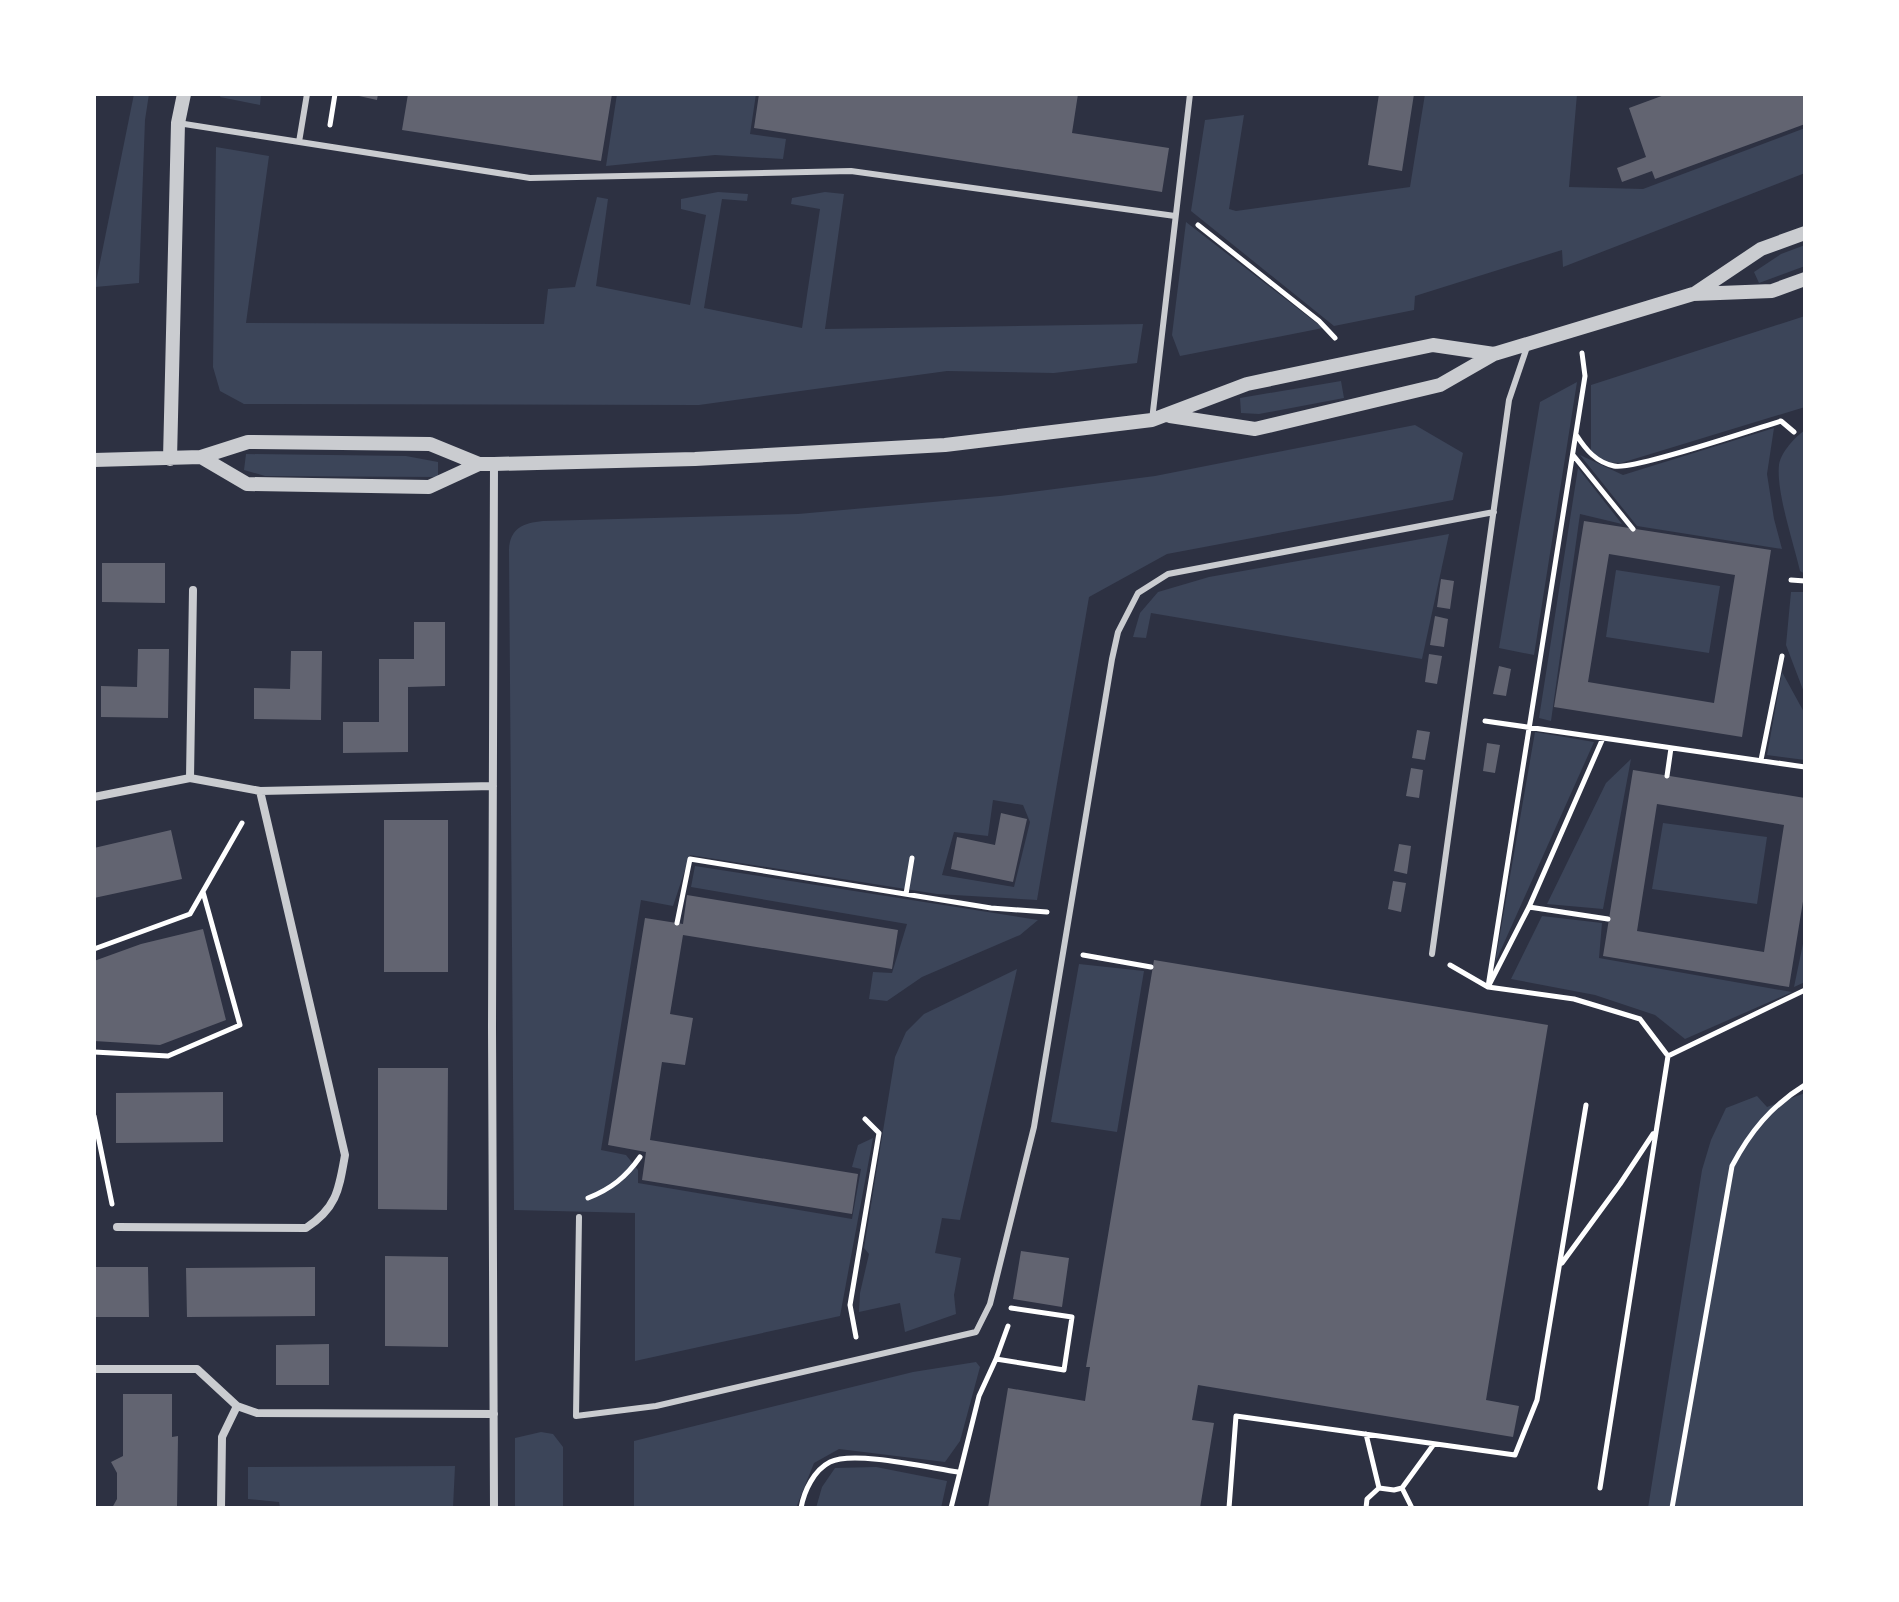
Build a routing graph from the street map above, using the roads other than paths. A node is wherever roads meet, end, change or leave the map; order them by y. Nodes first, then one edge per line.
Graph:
1 (184, 94) edge
2 (307, 94) edge
3 (1190, 94) edge
4 (178, 123) junction
5 (299, 142) junction
6 (1175, 216) junction
7 (1805, 233) edge
8 (1805, 279) edge
9 (1693, 294) junction
10 (1528, 343) junction
11 (1494, 354) junction
12 (1169, 416) junction
13 (1152, 420) junction
14 (201, 457) junction
15 (170, 459) junction
16 (94, 460) edge
17 (486, 464) junction
18 (1494, 512) junction
19 (193, 590) dead end
20 (190, 778) junction
21 (493, 786) junction
22 (260, 791) junction
23 (94, 797) edge
24 (1432, 954) road end
25 (579, 1217) road end
26 (117, 1227) road end
27 (94, 1369) edge
28 (237, 1406) junction
29 (494, 1414) junction
30 (221, 1508) edge
31 (494, 1508) edge

1 - 4 street
2 - 5 lane
3 - 6 lane
4 - 5 lane
4 - 15 street
5 - 6 lane
6 - 13 lane
7 - 9 street
8 - 9 street
9 - 10 street
10 - 11 street
10 - 18 lane
11 - 12 street
11 - 12 street
12 - 13 street
13 - 17 street
14 - 15 street
14 - 17 street
14 - 17 street
15 - 16 street
17 - 21 street
18 - 24 lane
18 - 25 lane
19 - 20 street
20 - 22 street
20 - 23 street
21 - 22 street
21 - 29 street
22 - 26 street
27 - 28 street
28 - 29 street
28 - 30 street
29 - 31 street

